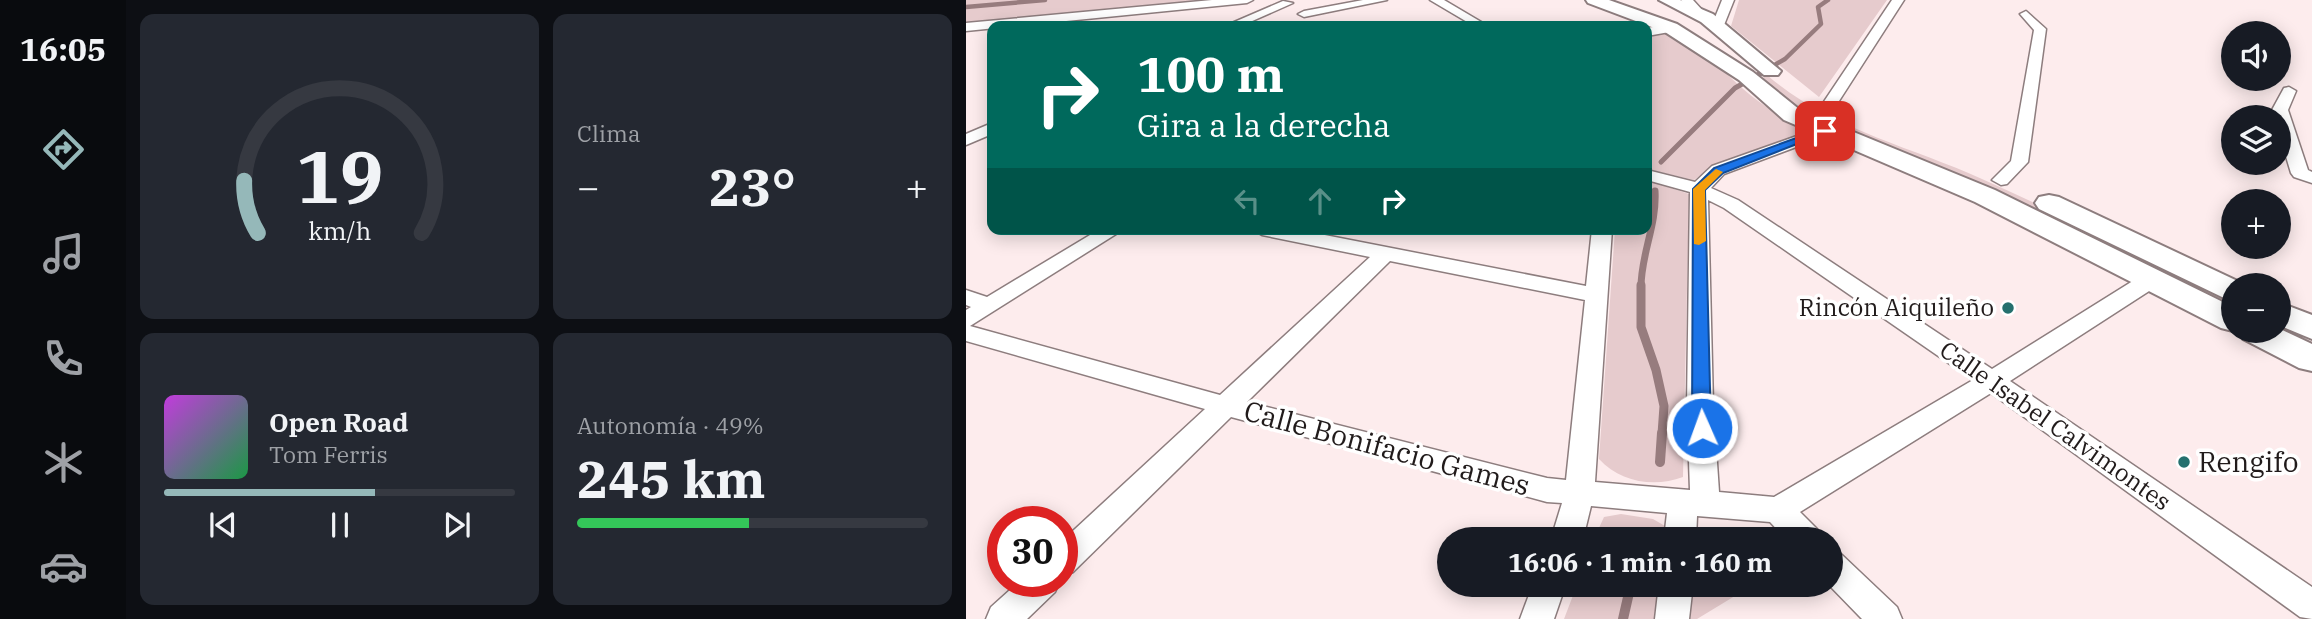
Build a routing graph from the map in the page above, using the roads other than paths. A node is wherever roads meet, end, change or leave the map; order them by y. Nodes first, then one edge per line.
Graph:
1 (1247, 0) edge
2 (1381, 0) edge
3 (1436, 0) edge
4 (1594, 0) edge
5 (1667, 0) edge
6 (1728, 0) edge
7 (1898, 0) edge
8 (1284, 2) edge
9 (1692, 6) edge
10 (1304, 14) junction
11 (2026, 14) dead end
12 (1028, 21) edge
13 (1242, 21) edge
14 (1309, 21) edge
15 (1473, 21) edge
16 (1652, 21) edge
17 (1652, 21) edge
18 (987, 25) edge
19 (1717, 25) junction
20 (966, 27) edge
21 (1671, 28) junction
22 (1652, 31) edge
23 (1757, 70) junction
24 (2289, 91) dead end
25 (1825, 121) junction
26 (987, 130) edge
27 (966, 139) edge
28 (1652, 176) edge
29 (2312, 177) edge
30 (2001, 180) junction
31 (1699, 189) junction
32 (1104, 235) edge
33 (1292, 235) edge
34 (1601, 235) edge
35 (1385, 254) junction
36 (2152, 279) junction
37 (2221, 284) edge
38 (1596, 295) junction
39 (966, 297) edge
40 (989, 306) junction
41 (2221, 314) edge
42 (2291, 318) edge
43 (966, 320) edge
44 (2312, 328) edge
45 (966, 333) edge
46 (2279, 343) edge
47 (2312, 359) edge
48 (1992, 381) junction
49 (1226, 406) junction
50 (1580, 492) junction
51 (1694, 503) junction
52 (1778, 510) junction
53 (1570, 527) edge
54 (1685, 527) edge
55 (1794, 527) edge
56 (1078, 547) edge
57 (1843, 577) edge
58 (1026, 597) edge
59 (1545, 597) edge
60 (1675, 597) edge
61 (2312, 606) edge
62 (1003, 619) edge
63 (1537, 619) edge
64 (1672, 619) edge
65 (1885, 619) edge

1 - 12 street
2 - 10 street
3 - 15 street
4 - 16 street
5 - 9 street
6 - 19 street
7 - 25 street
8 - 10 street
8 - 13 street
9 - 19 street
10 - 14 street
11 - 30 street
17 - 21 street
18 - 20 street
19 - 23 street
21 - 22 street
21 - 23 street
23 - 25 street
24 - 29 street
25 - 30 street
25 - 31 street
25 - 36 street
26 - 27 street
28 - 31 street, Calle Isabel Calvimontes
30 - 37 street
31 - 48 street, Calle Isabel Calvimontes
31 - 51 street
32 - 40 street
33 - 35 street
34 - 38 street
35 - 38 street
35 - 49 street
36 - 41 street
36 - 48 street
38 - 50 street
39 - 40 street
40 - 43 street
42 - 44 street
45 - 49 street, Calle Bonifacio Games
46 - 47 street
48 - 52 street
48 - 61 street, Calle Isabel Calvimontes
49 - 50 street, Calle Bonifacio Games
49 - 56 street
50 - 51 street, Calle Bonifacio Games
50 - 53 street
51 - 52 street, Calle Bonifacio Games
51 - 54 street
52 - 55 street
57 - 65 street
58 - 62 street
59 - 63 street
60 - 64 street

